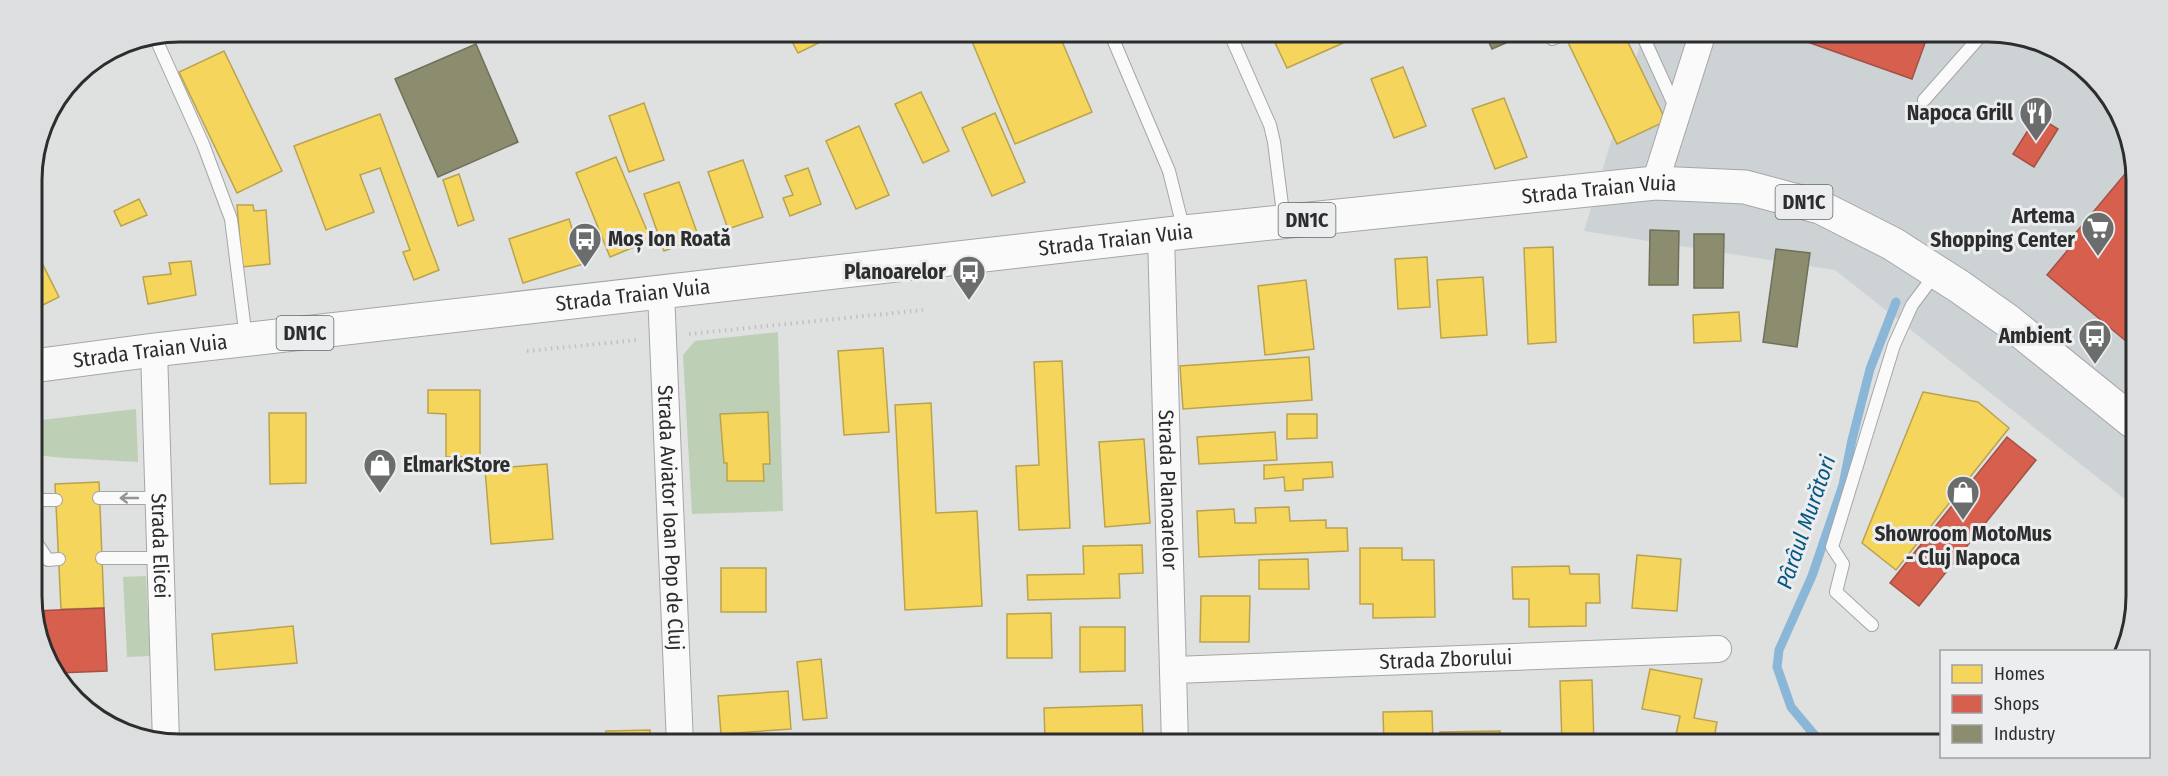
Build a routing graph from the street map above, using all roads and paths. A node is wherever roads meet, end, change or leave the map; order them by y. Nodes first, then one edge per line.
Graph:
1 (1114, 42) edge
2 (1233, 42) edge
3 (1646, 42) edge
4 (1700, 42) edge
5 (1975, 42) edge
6 (158, 44) edge
7 (1924, 100) dead end
8 (1677, 110) junction
9 (1655, 183) junction
10 (1284, 222) junction
11 (1173, 234) junction
12 (1937, 272) junction
13 (662, 292) junction
14 (923, 310) dead end
15 (663, 337) junction
16 (246, 340) junction
17 (154, 350) junction
18 (527, 351) dead end
19 (42, 365) edge
20 (2126, 416) edge
21 (99, 498) dead end
22 (158, 498) junction
23 (42, 500) edge
24 (56, 500) dead end
25 (42, 551) edge
26 (102, 558) dead end
27 (160, 558) junction
28 (59, 560) dead end
29 (1872, 625) dead end
30 (1718, 649) dead end
31 (1174, 670) junction
32 (166, 733) edge
33 (680, 734) edge
34 (1175, 734) edge

1 - 11 lane
2 - 10 lane
3 - 8 lane
4 - 8 street
5 - 7 lane
6 - 16 lane
8 - 9 street
9 - 10 main road, Strada Traian Vuia / DN1C
9 - 12 main road, Strada Traian Vuia / DN1C
10 - 11 main road, Strada Traian Vuia / DN1C
11 - 13 main road, Strada Traian Vuia / DN1C
11 - 31 street, Strada Planoarelor
12 - 20 main road, Strada Traian Vuia / DN1C
12 - 29 lane
13 - 15 street, Strada Aviator Ioan Pop de Cluj
13 - 16 main road, Strada Traian Vuia / DN1C
14 - 15 path
15 - 18 path
15 - 33 street, Strada Aviator Ioan Pop de Cluj
16 - 17 main road, Strada Traian Vuia / DN1C
17 - 19 main road, Strada Traian Vuia / DN1C
17 - 22 street, Strada Elicei
22 -> 21 lane
22 - 27 street, Strada Elicei
23 - 24 lane
25 - 28 lane
26 - 27 lane
27 - 32 street, Strada Elicei
30 - 31 street, Strada Zborului
31 - 34 street, Strada Planoarelor

